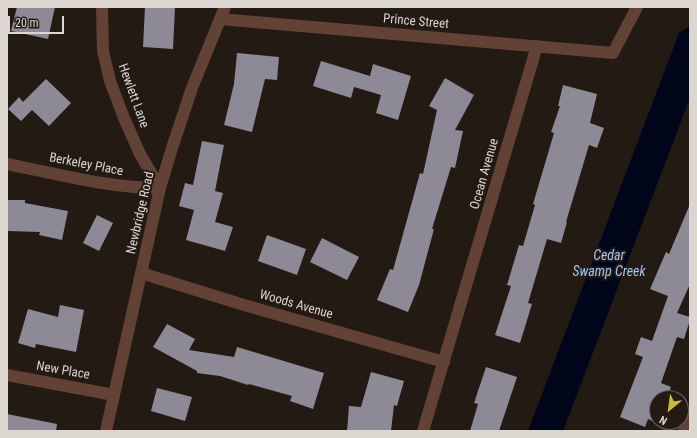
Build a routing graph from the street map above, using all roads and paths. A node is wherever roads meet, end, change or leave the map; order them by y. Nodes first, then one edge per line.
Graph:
1 (102, 7) edge
2 (225, 7) edge
3 (637, 7) edge
4 (220, 19) junction
5 (538, 46) junction
6 (7, 164) edge
7 (160, 188) junction
8 (141, 274) junction
9 (444, 362) junction
10 (7, 375) edge
11 (114, 395) junction
12 (690, 416) edge
13 (106, 431) edge
14 (424, 431) edge
15 (684, 431) edge

1 - 7 street, Hewlett Lane
2 - 4 street, Newbridge Road
3 - 5 street
4 - 5 street, Prince Street
4 - 7 street, Newbridge Road
5 - 9 street, Ocean Avenue
6 - 7 street, Berkeley Place
7 - 8 street, Newbridge Road
8 - 9 street, Woods Avenue
8 - 11 street, Newbridge Road
9 - 14 street, Ocean Avenue
10 - 11 street, New Place
11 - 13 street, Newbridge Road
12 - 15 street

